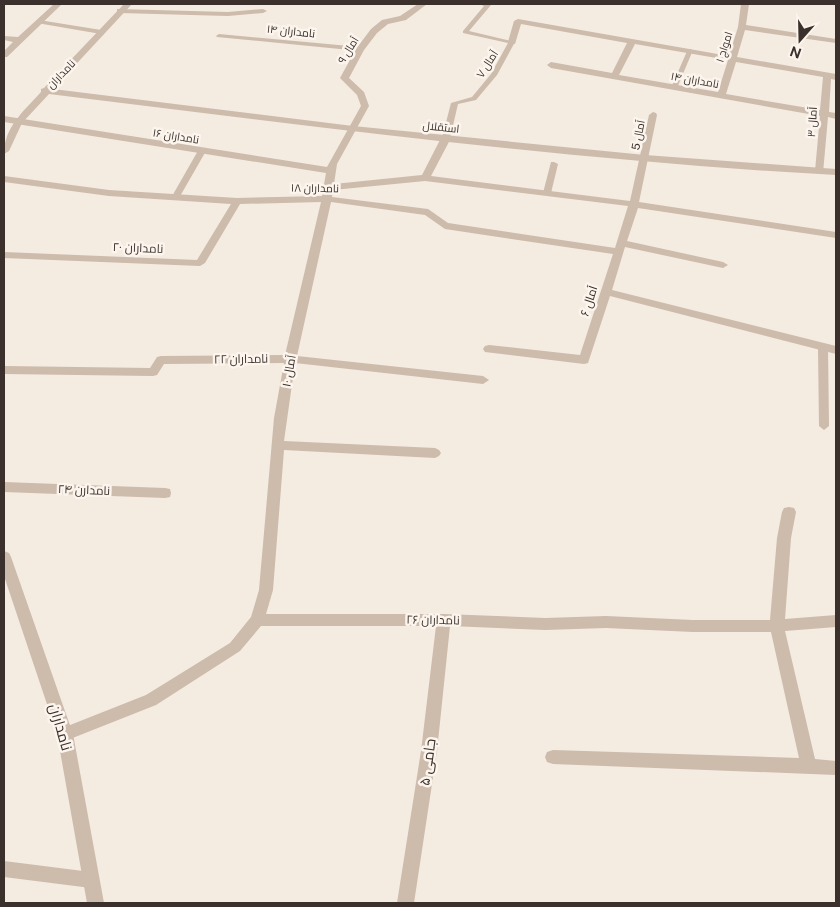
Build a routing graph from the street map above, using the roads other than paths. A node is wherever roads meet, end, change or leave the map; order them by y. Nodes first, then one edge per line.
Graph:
1 (58, 4) edge
2 (128, 4) edge
3 (422, 4) edge
4 (482, 4) edge
5 (745, 4) edge
6 (120, 11) junction
7 (264, 11) dead end
8 (39, 22) junction
9 (742, 27) junction
10 (101, 32) junction
11 (219, 36) dead end
12 (4, 38) edge
13 (20, 40) junction
14 (633, 40) junction
15 (836, 41) edge
16 (512, 42) junction
17 (360, 50) junction
18 (690, 50) junction
19 (4, 55) edge
20 (732, 58) junction
21 (551, 66) dead end
22 (832, 76) edge
23 (614, 77) junction
24 (674, 88) junction
25 (44, 91) junction
26 (721, 96) junction
27 (824, 114) junction
28 (653, 115) dead end
29 (836, 116) edge
30 (4, 119) edge
31 (18, 122) junction
32 (352, 129) junction
33 (446, 138) junction
34 (4, 151) edge
35 (202, 151) junction
36 (645, 158) junction
37 (554, 164) dead end
38 (331, 171) junction
39 (820, 171) junction
40 (836, 172) edge
41 (425, 178) junction
42 (4, 179) edge
43 (328, 193) junction
44 (547, 193) junction
45 (175, 198) junction
46 (237, 202) junction
47 (634, 204) junction
48 (836, 235) edge
49 (620, 248) junction
50 (4, 255) edge
51 (723, 265) dead end
52 (606, 292) junction
53 (823, 348) junction
54 (489, 349) dead end
55 (836, 350) edge
56 (290, 359) junction
57 (4, 370) edge
58 (483, 380) dead end
59 (824, 426) dead end
60 (279, 446) junction
61 (435, 453) dead end
62 (4, 488) edge
63 (165, 493) dead end
64 (789, 512) dead end
65 (4, 561) edge
66 (256, 620) junction
67 (444, 620) junction
68 (836, 620) edge
69 (777, 626) junction
70 (65, 734) junction
71 (553, 757) dead end
72 (809, 766) junction
73 (836, 768) edge
74 (4, 869) edge
75 (91, 880) junction
76 (96, 903) edge
77 (405, 903) edge

1 - 8 street
2 - 6 street, نامداران
3 - 17 street, آمال ۹
4 - 16 lane, آمال ۷
5 - 9 street, امواج ۱
6 - 7 street
6 - 10 street, نامداران
8 - 10 lane
8 - 13 street
9 - 15 street
9 - 20 street, امواج ۱
10 - 25 street, نامداران
11 - 17 lane, نامداران ۱۴
12 - 13 street
13 - 19 street
14 - 16 street
14 - 18 street
14 - 23 street
16 - 33 lane, آمال ۷
17 - 32 street, آمال ۹
18 - 20 street
18 - 24 lane
20 - 22 street
20 - 26 street, امواج ۱
21 - 23 street, نامداران ۱۴
22 - 27 street, آمال ۳
23 - 24 street, نامداران ۱۴
24 - 26 street, نامداران ۱۴
25 - 31 street, نامداران
25 - 32 street, استقلال
26 - 27 street, نامداران ۱۴
27 - 29 street, نامداران ۱۴
27 - 39 street, آمال ۳
28 - 36 street, آمال 5
30 - 31 street, نامداران ۱۶
31 - 34 street, نامداران
31 - 35 street, نامداران ۱۶
32 - 33 street, استقلال
32 - 38 street, آمال ۱۰
33 - 36 street, استقلال
33 - 41 street
35 - 38 street, نامداران ۱۶
35 - 45 lane
36 - 39 street, استقلال
36 - 47 street, آمال ۶
37 - 44 lane
38 - 43 street, آمال ۱۰
39 - 40 street, استقلال
41 - 43 street
41 - 44 street
42 - 45 street, نامداران ۱۸
43 - 46 street, نامداران ۱۸
43 - 49 street, نامداران ۱۸
43 - 56 street, آمال ۱۰
44 - 47 street
45 - 46 street, نامداران ۱۸
46 - 50 street, نامداران ۲۰
47 - 48 street
47 - 49 street, آمال ۶
49 - 51 street, نامداران ۱۸
49 - 52 street, آمال ۶
52 - 53 street
52 - 54 street, آمال ۶
53 - 55 street
53 - 59 lane
56 - 57 street, نامداران ۲۲
56 - 58 street, نامداران ۲۲
56 - 60 street, آمال ۱۰
60 - 61 street
60 - 66 street, آمال ۱۰
62 - 63 street, نامدارن ۲۴
64 - 69 street
65 - 70 street, نامداران
66 - 67 street, نامداران ۲۶
66 - 70 street
67 - 69 street, نامداران ۲۶
67 - 77 street, جامی ۵
68 - 69 street, نامداران ۲۶
69 - 72 street
70 - 75 street, نامداران
71 - 72 street
72 - 73 street
74 - 75 street
75 - 76 street, نامداران

